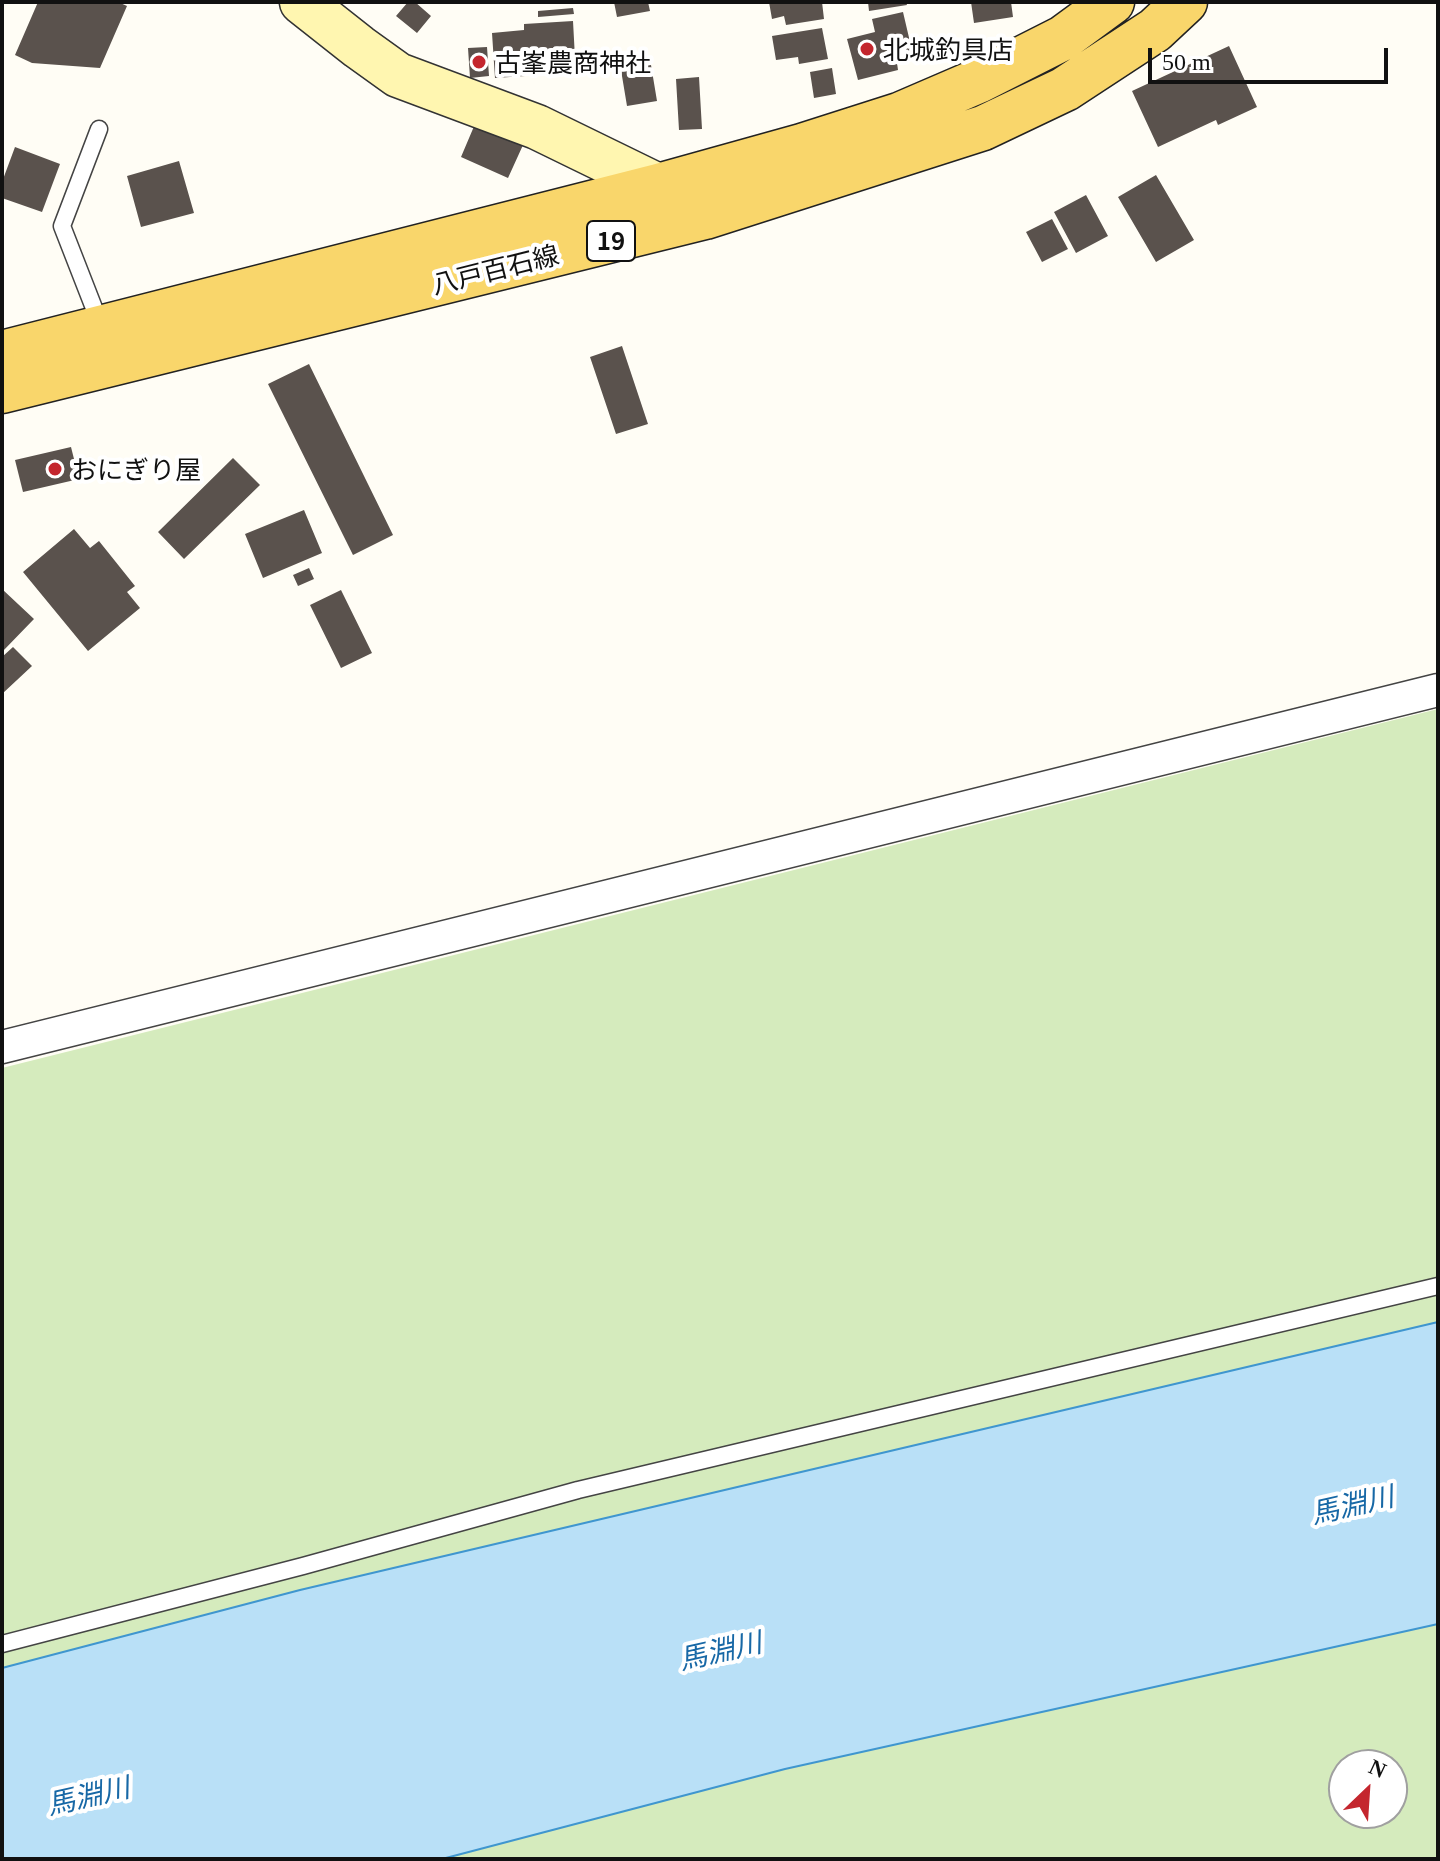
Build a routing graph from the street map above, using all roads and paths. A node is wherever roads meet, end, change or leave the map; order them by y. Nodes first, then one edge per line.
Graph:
1 (302, 2) edge
2 (1112, 2) edge
3 (1185, 2) edge
4 (99, 129) dead end
5 (658, 186) junction
6 (705, 217) junction
7 (101, 327) junction
8 (2, 353) edge
9 (2, 391) edge
10 (1438, 690) edge
11 (2, 1047) edge
12 (1438, 1286) edge
13 (2, 1644) edge

1 - 5 street
2 - 5 main road, 八戸百石線 / 19
3 - 6 main road, 八戸百石線 / 19
4 - 7 lane
5 - 6 street
5 - 7 main road, 八戸百石線 / 19
6 - 9 main road, 八戸百石線 / 19
7 - 8 main road, 八戸百石線 / 19
10 - 11 street
12 - 13 lane

